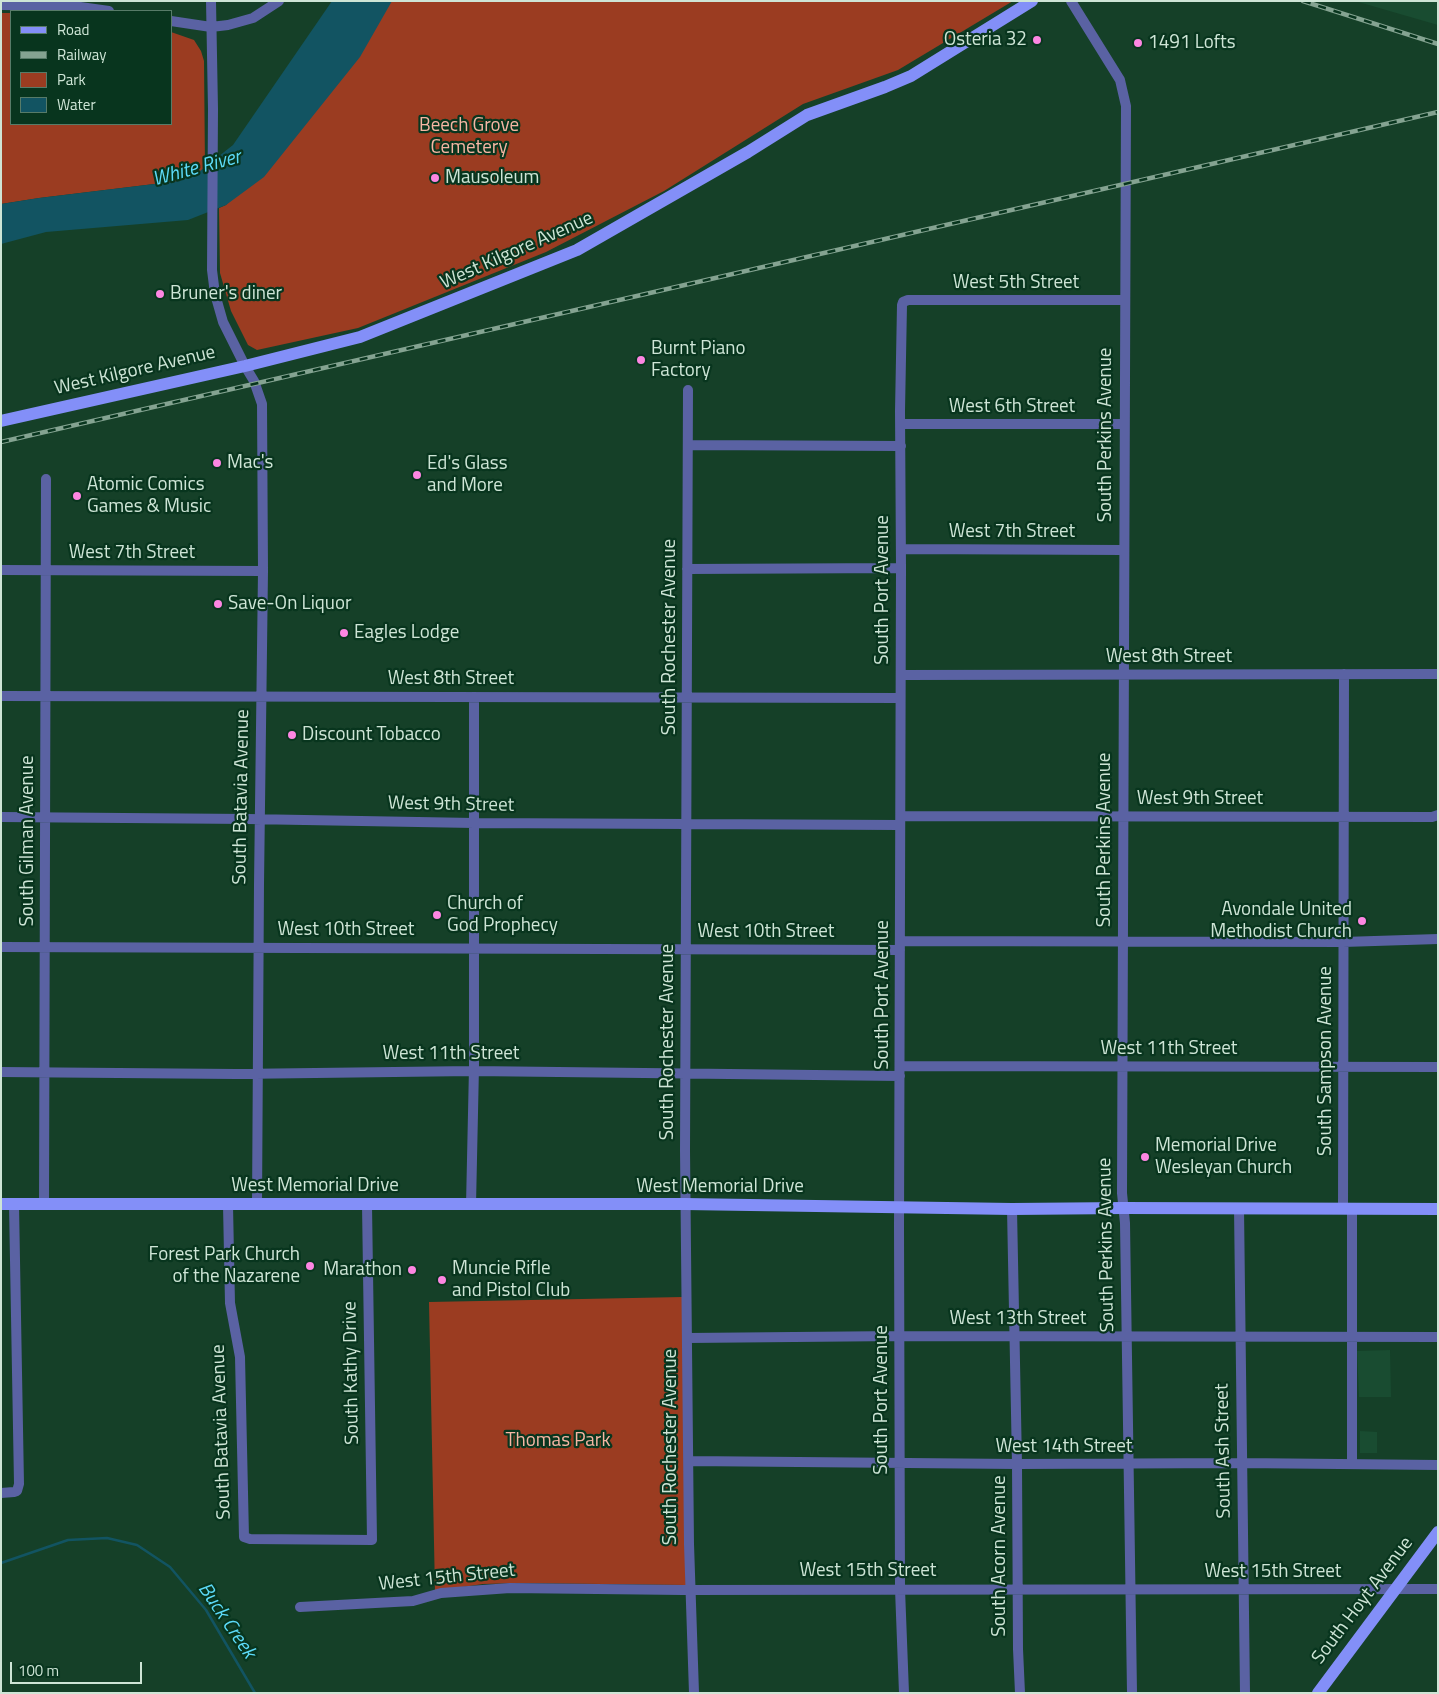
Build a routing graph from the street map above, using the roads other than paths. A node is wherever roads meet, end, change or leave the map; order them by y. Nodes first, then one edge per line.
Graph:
1 (211, 1) edge
2 (279, 1) edge
3 (1032, 1) edge
4 (1071, 1) edge
5 (73, 4) edge
6 (1, 5) edge
7 (104, 10) edge
8 (172, 21) edge
9 (212, 27) junction
10 (908, 300) joint
11 (1124, 300) junction
12 (245, 366) junction
13 (688, 390) dead end
14 (1, 421) edge
15 (900, 424) junction
16 (1124, 424) junction
17 (688, 445) junction
18 (901, 446) junction
19 (46, 479) dead end
20 (901, 549) junction
21 (1123, 550) junction
22 (901, 568) junction
23 (687, 569) junction
24 (1, 570) edge
25 (46, 570) junction
26 (263, 570) junction
27 (1344, 674) junction
28 (1438, 674) edge
29 (901, 675) junction
30 (1123, 675) junction
31 (1, 696) edge
32 (46, 696) junction
33 (261, 696) junction
34 (474, 696) junction
35 (687, 697) junction
36 (900, 698) junction
37 (1438, 815) edge
38 (1, 817) edge
39 (46, 817) junction
40 (1122, 817) junction
41 (1344, 817) junction
42 (260, 819) junction
43 (901, 820) junction
44 (474, 823) junction
45 (686, 824) junction
46 (1438, 940) edge
47 (1122, 941) junction
48 (1343, 942) junction
49 (900, 945) junction
50 (1, 946) edge
51 (45, 946) junction
52 (259, 947) junction
53 (474, 948) junction
54 (687, 949) junction
55 (1122, 1067) junction
56 (1343, 1067) junction
57 (1438, 1067) edge
58 (473, 1071) junction
59 (900, 1071) junction
60 (1, 1072) edge
61 (45, 1073) junction
62 (258, 1073) junction
63 (686, 1073) junction
64 (8, 1204) edge
65 (44, 1204) junction
66 (686, 1204) junction
67 (228, 1205) junction
68 (257, 1205) junction
69 (368, 1205) junction
70 (471, 1205) junction
71 (900, 1207) junction
72 (1124, 1208) junction
73 (1239, 1208) junction
74 (1012, 1209) junction
75 (1348, 1209) junction
76 (1438, 1209) edge
77 (900, 1336) junction
78 (1014, 1336) junction
79 (1126, 1336) junction
80 (1240, 1337) junction
81 (1353, 1337) junction
82 (1438, 1337) edge
83 (688, 1338) junction
84 (689, 1460) junction
85 (900, 1463) junction
86 (1241, 1463) junction
87 (1016, 1464) junction
88 (1128, 1464) junction
89 (1352, 1464) junction
90 (1438, 1464) edge
91 (1, 1493) edge
92 (1438, 1532) edge
93 (372, 1540) joint
94 (691, 1589) junction
95 (900, 1589) junction
96 (1017, 1589) junction
97 (1243, 1589) junction
98 (1395, 1589) junction
99 (1438, 1589) edge
100 (1130, 1590) junction
101 (300, 1607) dead end
102 (694, 1693) edge
103 (904, 1693) edge
104 (1020, 1693) edge
105 (1132, 1693) edge
106 (1245, 1693) edge
107 (1318, 1693) edge

1 - 9 street
2 - 9 street
3 - 12 main road, West Kilgore Avenue
4 - 11 street, South Perkins Avenue
5 - 6 street
5 - 7 street
8 - 9 street
9 - 12 street
10 - 11 street, West 5th Street
10 - 15 street, South Port Avenue
11 - 16 street, South Perkins Avenue
12 - 14 main road, West Kilgore Avenue
12 - 26 street, South Batavia Avenue
13 - 17 street, South Rochester Avenue
15 - 16 street, West 6th Street
15 - 18 street, South Port Avenue
16 - 21 street, South Perkins Avenue
17 - 18 street
17 - 23 street, South Rochester Avenue
18 - 20 street, South Port Avenue
19 - 25 street, South Gilman Avenue
20 - 21 street, West 7th Street
20 - 22 street, South Port Avenue
21 - 30 street, South Perkins Avenue
22 - 23 street
22 - 29 street, South Port Avenue
23 - 35 street, South Rochester Avenue
24 - 25 street, West 7th Street
25 - 26 street, West 7th Street
25 - 32 street, South Gilman Avenue
26 - 33 street, South Batavia Avenue
27 - 28 street, West 8th Street
27 - 30 street, West 8th Street
27 - 41 street, South Sampson Avenue
29 - 30 street, West 8th Street
29 - 36 street, South Port Avenue
30 - 40 street, South Perkins Avenue
31 - 32 street, West 8th Street
32 - 33 street, West 8th Street
32 - 39 street, South Gilman Avenue
33 - 34 street, West 8th Street
33 - 42 street, South Batavia Avenue
34 - 35 street, West 8th Street
34 - 44 street
35 - 36 street, West 8th Street
35 - 45 street, South Rochester Avenue
36 - 43 street, South Port Avenue
37 - 41 street, West 9th Street
38 - 39 street, West 9th Street
39 - 42 street, West 9th Street
39 - 51 street, South Gilman Avenue
40 - 41 street, West 9th Street
40 - 43 street, West 9th Street
40 - 47 street, South Perkins Avenue
41 - 48 street, South Sampson Avenue
42 - 44 street, West 9th Street
42 - 52 street, South Batavia Avenue
43 - 45 street, West 9th Street
43 - 49 street, South Port Avenue
44 - 45 street, West 9th Street
44 - 53 street
45 - 54 street, South Rochester Avenue
46 - 48 street, West 10th Street
47 - 48 street, West 10th Street
47 - 49 street, West 10th Street
47 - 55 street, South Perkins Avenue
48 - 56 street, South Sampson Avenue
49 - 54 street, West 10th Street
49 - 59 street, South Port Avenue
50 - 51 street, West 10th Street
51 - 52 street, West 10th Street
51 - 61 street, South Gilman Avenue
52 - 53 street, West 10th Street
52 - 62 street, South Batavia Avenue
53 - 54 street, West 10th Street
53 - 58 street
54 - 63 street, South Rochester Avenue
55 - 56 street, West 11th Street
55 - 59 street, West 11th Street
55 - 72 street, South Perkins Avenue
56 - 57 street, West 11th Street
56 - 75 street, South Sampson Avenue
58 - 62 street, West 11th Street
58 - 63 street, West 11th Street
58 - 70 street
59 - 63 street, West 11th Street
59 - 71 street, South Port Avenue
60 - 61 street, West 11th Street
61 - 62 street, West 11th Street
61 - 65 street, South Gilman Avenue
62 - 68 street, South Batavia Avenue
63 - 66 street, South Rochester Avenue
64 - 65 main road, West Memorial Drive
64 - 91 street
65 - 67 main road, West Memorial Drive
66 - 70 main road, West Memorial Drive
66 - 71 main road, West Memorial Drive
66 - 83 street, South Rochester Avenue
67 - 68 main road, West Memorial Drive
67 - 93 street, South Batavia Avenue
68 - 69 main road, West Memorial Drive
69 - 70 main road, West Memorial Drive
69 - 93 street, South Kathy Drive
71 - 74 main road, West Memorial Drive
71 - 77 street, South Port Avenue
72 - 73 main road, West Memorial Drive
72 - 74 main road, West Memorial Drive
72 - 79 street, South Perkins Avenue
73 - 75 main road, West Memorial Drive
73 - 80 street, South Ash Street
74 - 78 street, South Acorn Avenue
75 - 76 main road, West Memorial Drive
75 - 81 street, South Sampson Avenue
77 - 78 street, West 13th Street
77 - 83 street, West 13th Street
77 - 85 street, South Port Avenue
78 - 79 street, West 13th Street
78 - 87 street, South Acorn Avenue
79 - 80 street, West 13th Street
79 - 88 street, South Perkins Avenue
80 - 81 street, West 13th Street
80 - 86 street, South Ash Street
81 - 82 street, West 13th Street
81 - 89 street, South Sampson Avenue
83 - 84 street, South Rochester Avenue
84 - 85 street, West 14th Street
84 - 94 street, South Rochester Avenue
85 - 87 street, West 14th Street
85 - 95 street, South Port Avenue
86 - 88 street, West 14th Street
86 - 89 street, West 14th Street
86 - 97 street, South Ash Street
87 - 88 street, West 14th Street
87 - 96 street, South Acorn Avenue
88 - 100 street, South Perkins Avenue
89 - 90 street, West 14th Street
92 - 98 main road, South Hoyt Avenue
94 - 95 street, West 15th Street
94 - 101 street, West 15th Street
94 - 102 street, South Rochester Avenue
95 - 96 street, West 15th Street
95 - 103 street, South Port Avenue
96 - 100 street, West 15th Street
96 - 104 street, South Acorn Avenue
97 - 98 street, West 15th Street
97 - 100 street, West 15th Street
97 - 106 street, South Ash Street
98 - 99 street, West 15th Street
98 - 107 main road, South Hoyt Avenue
100 - 105 street, South Perkins Avenue

